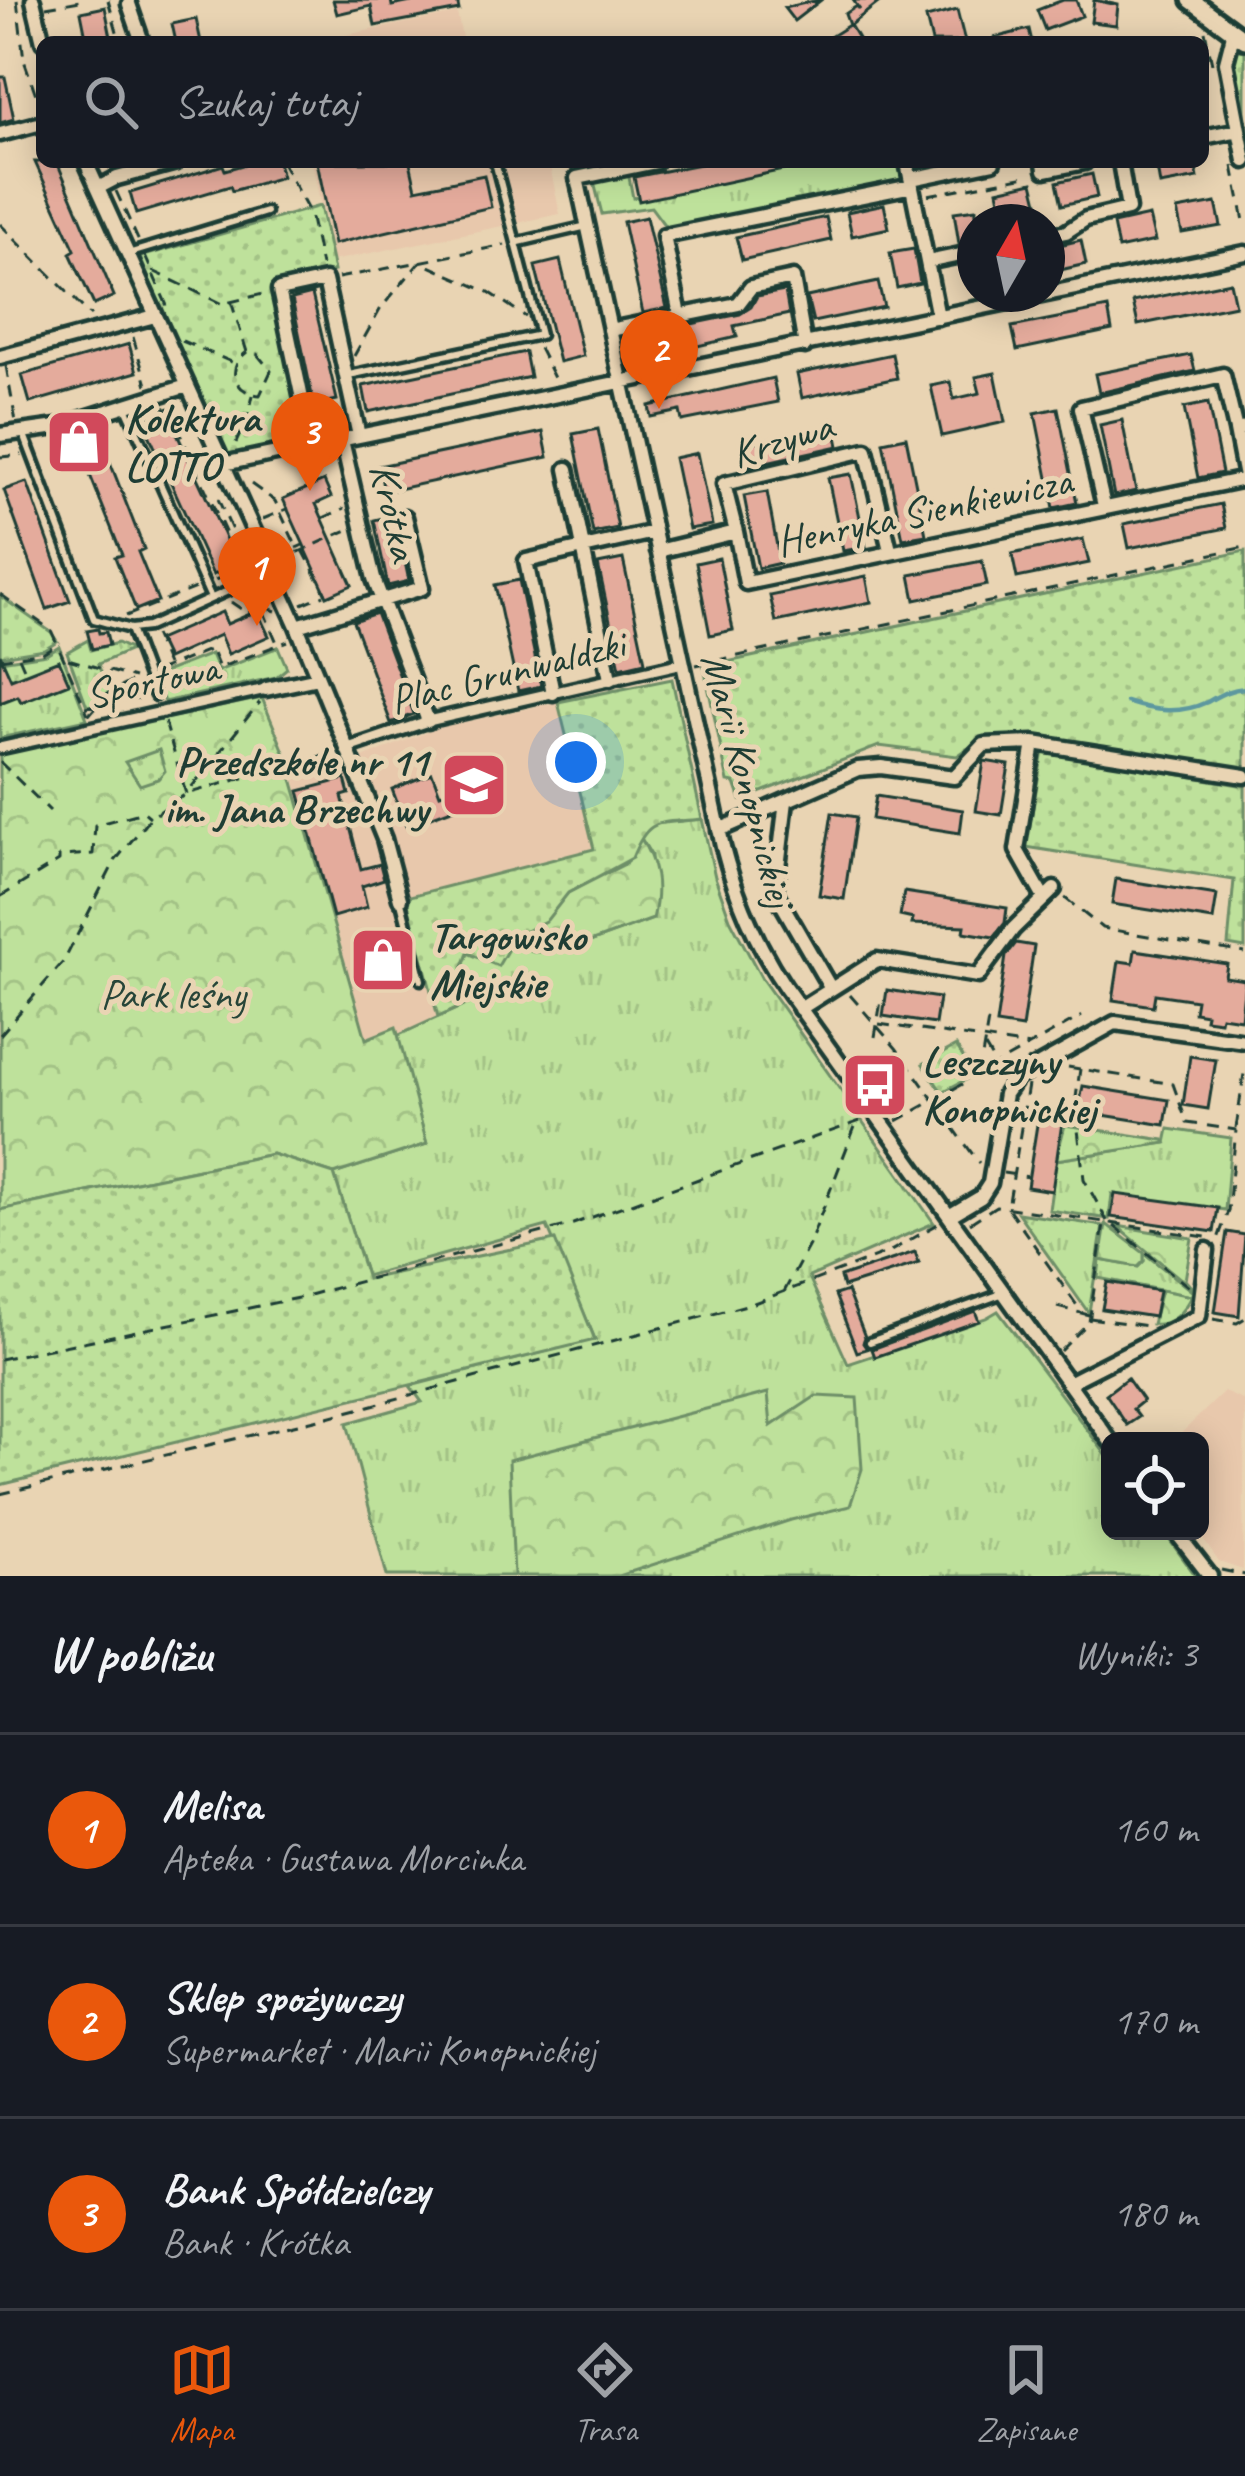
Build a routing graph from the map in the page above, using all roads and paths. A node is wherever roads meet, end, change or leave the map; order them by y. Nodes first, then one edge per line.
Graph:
1 (17, 0) edge
2 (86, 0) edge
3 (108, 0) edge
4 (1198, 1) edge
5 (39, 4) edge
6 (129, 4) dead end
7 (115, 16) junction
8 (107, 18) dead end
9 (1241, 34) edge
10 (42, 36) edge
11 (121, 36) edge
12 (140, 36) edge
13 (36, 93) edge
14 (36, 125) edge
15 (1239, 130) junction
16 (0, 134) edge
17 (1209, 136) edge
18 (1245, 161) edge
19 (89, 168) edge
20 (154, 168) edge
21 (285, 168) edge
22 (497, 168) edge
23 (626, 168) edge
24 (908, 168) edge
25 (975, 168) edge
26 (1121, 168) edge
27 (1044, 169) edge
28 (111, 181) junction
29 (98, 188) junction
30 (913, 188) junction
31 (266, 212) dead end
32 (0, 224) edge
33 (587, 226) junction
34 (1065, 232) edge
35 (519, 242) junction
36 (142, 250) junction
37 (1245, 253) edge
38 (128, 254) junction
39 (957, 256) edge
40 (420, 262) junction
41 (927, 262) junction
42 (151, 270) junction
43 (326, 280) junction
44 (279, 290) junction
45 (231, 301) junction
46 (680, 315) junction
47 (155, 316) junction
48 (938, 316) junction
49 (175, 323) dead end
50 (131, 329) dead end
51 (105, 330) junction
52 (610, 330) junction
53 (534, 336) junction
54 (805, 346) junction
55 (247, 352) junction
56 (3, 360) edge
57 (192, 360) dead end
58 (236, 363) junction
59 (345, 373) junction
60 (622, 382) junction
61 (188, 386) junction
62 (149, 390) dead end
63 (253, 395) junction
64 (559, 395) junction
65 (167, 405) dead end
66 (126, 407) junction
67 (20, 428) junction
68 (1240, 429) edge
69 (0, 435) edge
70 (359, 436) junction
71 (226, 437) dead end
72 (343, 440) junction
73 (236, 443) junction
74 (312, 446) junction
75 (202, 447) dead end
76 (243, 448) dead end
77 (189, 453) junction
78 (31, 454) junction
79 (0, 457) edge
80 (223, 464) junction
81 (567, 469) dead end
82 (248, 472) dead end
83 (1245, 478) edge
84 (251, 484) junction
85 (242, 488) dead end
86 (211, 502) junction
87 (352, 505) dead end
88 (1104, 506) junction
89 (289, 508) dead end
90 (280, 512) junction
91 (405, 517) dead end
92 (323, 518) dead end
93 (250, 525) junction
94 (356, 526) dead end
95 (654, 532) junction
96 (736, 532) junction
97 (1245, 547) edge
98 (301, 548) junction
99 (584, 548) junction
100 (890, 550) junction
101 (658, 551) junction
102 (273, 564) junction
103 (245, 568) junction
104 (256, 569) dead end
105 (204, 584) junction
106 (254, 588) dead end
107 (0, 594) edge
108 (322, 595) dead end
109 (211, 598) junction
110 (382, 600) junction
111 (228, 601) dead end
112 (262, 607) junction
113 (282, 613) dead end
114 (125, 616) dead end
115 (130, 629) junction
116 (272, 629) junction
117 (292, 629) junction
118 (153, 633) dead end
119 (60, 641) junction
120 (278, 644) junction
121 (19, 656) junction
122 (0, 658) edge
123 (66, 658) junction
124 (688, 664) junction
125 (167, 667) junction
126 (26, 673) dead end
127 (147, 675) junction
128 (135, 678) junction
129 (319, 678) junction
130 (610, 679) junction
131 (266, 689) junction
132 (553, 693) junction
133 (155, 696) joint
134 (96, 706) junction
135 (86, 707) junction
136 (162, 712) junction
137 (88, 716) junction
138 (428, 722) junction
139 (93, 727) junction
140 (1034, 743) junction
141 (0, 748) edge
142 (348, 748) junction
143 (0, 762) edge
144 (1245, 776) edge
145 (186, 794) junction
146 (786, 801) junction
147 (50, 811) dead end
148 (150, 818) junction
149 (719, 830) junction
150 (1049, 894) junction
151 (0, 897) edge
152 (400, 899) joint
153 (1245, 953) edge
154 (421, 980) dead end
155 (838, 989) junction
156 (881, 1001) dead end
157 (800, 1009) junction
158 (1082, 1016) dead end
159 (988, 1022) dead end
160 (877, 1024) junction
161 (0, 1035) edge
162 (875, 1037) dead end
163 (1245, 1041) edge
164 (984, 1042) junction
165 (1030, 1046) junction
166 (996, 1066) junction
167 (1059, 1066) dead end
168 (1245, 1067) edge
169 (1080, 1069) junction
170 (979, 1076) junction
171 (1042, 1076) dead end
172 (937, 1101) junction
173 (875, 1114) junction
174 (896, 1122) dead end
175 (856, 1123) junction
176 (1236, 1130) junction
177 (992, 1171) junction
178 (1013, 1174) junction
179 (1029, 1177) dead end
180 (1008, 1208) junction
181 (949, 1216) junction
182 (1108, 1223) junction
183 (969, 1224) dead end
184 (1207, 1250) dead end
185 (784, 1292) junction
186 (1004, 1292) junction
187 (1202, 1294) junction
188 (1057, 1307) dead end
189 (1208, 1311) dead end
190 (1083, 1314) junction
191 (1090, 1316) junction
192 (1245, 1318) edge
193 (1160, 1328) dead end
194 (870, 1342) dead end
195 (1057, 1354) dead end
196 (0, 1359) edge
197 (1068, 1383) junction
198 (1103, 1432) edge
199 (0, 1494) edge
200 (1181, 1540) edge
201 (1210, 1576) edge

1 - 13 path
2 - 5 path
3 - 7 path
4 - 9 street
5 - 10 street
6 - 12 street
7 - 8 path
7 - 11 path
9 - 15 street
14 - 16 street
15 - 17 street
15 - 18 street
19 - 29 street
20 - 28 street
21 - 43 path
22 - 35 lane
23 - 33 street, Marii Konopnickiej
24 - 30 street
25 - 30 street
26 - 34 street
27 - 30 path
28 - 29 street
28 - 36 path
29 - 38 street
30 - 41 street
30 - 46 street
31 - 36 lane
32 - 51 path
33 - 35 lane
33 - 52 street, Marii Konopnickiej
35 - 40 path
35 - 53 lane
36 - 38 lane
36 - 42 path
37 - 48 street
38 - 47 street
39 - 41 street
40 - 43 path
40 - 53 path
40 - 59 path
41 - 48 street
42 - 45 path
42 - 49 path
43 - 44 street
43 - 59 street
44 - 45 path
44 - 74 street
45 - 55 path
46 - 52 street
46 - 54 street
47 - 51 street
47 - 61 street
48 - 54 street
50 - 62 path
51 - 56 street
52 - 60 street, Marii Konopnickiej
53 - 59 lane
53 - 64 path
54 - 60 street
55 - 58 path
55 - 63 path
56 - 67 path
57 - 58 path
58 - 63 path
59 - 70 street
60 - 64 street
60 - 95 street, Marii Konopnickiej
61 - 66 street
61 - 80 street
63 - 73 path
64 - 70 street
65 - 77 path
66 - 67 street
66 - 105 lane
67 - 69 street
67 - 78 lane
68 - 83 street, Henryka Sienkiewicza
68 - 88 street, Henryka Sienkiewicza
70 - 72 street
71 - 73 path
72 - 74 street
72 - 110 street, Krótka
73 - 76 path
74 - 80 street
75 - 77 path
77 - 86 path
78 - 79 path
78 - 115 lane
80 - 93 street
81 - 99 street
82 - 84 path
83 - 88 street, Henryka Sienkiewicza
84 - 85 path
84 - 90 path
86 - 103 path
86 - 103 path
87 - 92 path
88 - 100 street, Henryka Sienkiewicza
89 - 90 path
90 - 93 path
90 - 98 path
91 - 110 street, Krótka
93 - 102 street
94 - 98 path
95 - 99 street
95 - 101 street, Marii Konopnickiej
96 - 100 street, Henryka Sienkiewicza
96 - 100 street, Krzywa
96 - 101 street, Henryka Sienkiewicza
97 - 124 path
98 - 102 path
98 - 108 path
99 - 130 street
99 - 132 street
101 - 124 street, Marii Konopnickiej
102 - 109 lane
102 - 117 street
103 - 104 path
103 - 105 path
105 - 109 lane
105 - 114 path
106 - 112 path
107 - 119 path
109 - 115 lane
110 - 117 street
110 - 138 street, Krótka
111 - 112 path
112 - 113 path
112 - 116 path
115 - 127 lane
116 - 117 path
116 - 120 path
117 - 120 path
117 - 129 street
118 - 125 path
119 - 121 path
119 - 123 path
120 - 125 path
121 - 122 path
121 - 126 path
123 - 128 path
123 - 135 path
124 - 130 street, Plac Grunwaldzki
124 - 149 street, Marii Konopnickiej
125 - 127 path
127 - 128 path
127 - 133 lane
128 - 134 path
129 - 131 street, Sportowa
129 - 142 street
130 - 132 street, Plac Grunwaldzki
131 - 136 street, Sportowa
131 - 145 path
132 - 138 street, Plac Grunwaldzki
133 - 134 path
134 - 135 path
134 - 137 path
135 - 137 path
136 - 139 street, Sportowa
136 - 145 path
137 - 139 path
138 - 142 street, Plac Grunwaldzki
139 - 141 street, Sportowa
140 - 144 street
140 - 146 street
140 - 150 street
142 - 145 path
142 - 152 street
143 - 147 path
145 - 148 path
146 - 149 street
146 - 155 street
148 - 151 path
148 - 161 path
149 - 157 street, Marii Konopnickiej
150 - 153 path
150 - 155 street
152 - 154 lane
155 - 157 street
155 - 160 path
156 - 160 path
157 - 173 street, Marii Konopnickiej
158 - 165 path
159 - 164 path
160 - 162 path
160 - 164 path
160 - 172 path
163 - 177 street
164 - 165 path
164 - 166 path
164 - 170 path
165 - 166 path
166 - 170 path
167 - 169 path
168 - 176 path
169 - 176 path
169 - 182 path
170 - 172 path
171 - 178 path
172 - 174 path
172 - 177 path
173 - 175 path
173 - 181 street, Marii Konopnickiej
175 - 185 path
175 - 196 path
176 - 182 path
177 - 178 path
177 - 181 street
178 - 179 path
178 - 180 path
180 - 182 path
180 - 183 path
180 - 190 path
181 - 185 path
181 - 186 street, Marii Konopnickiej
182 - 187 path
182 - 191 path
184 - 187 street
185 - 199 path
186 - 194 lane
186 - 197 street, Marii Konopnickiej
187 - 197 street
188 - 190 path
189 - 192 path
190 - 191 path
191 - 193 path
191 - 195 path
197 - 198 street, Marii Konopnickiej
200 - 201 street

